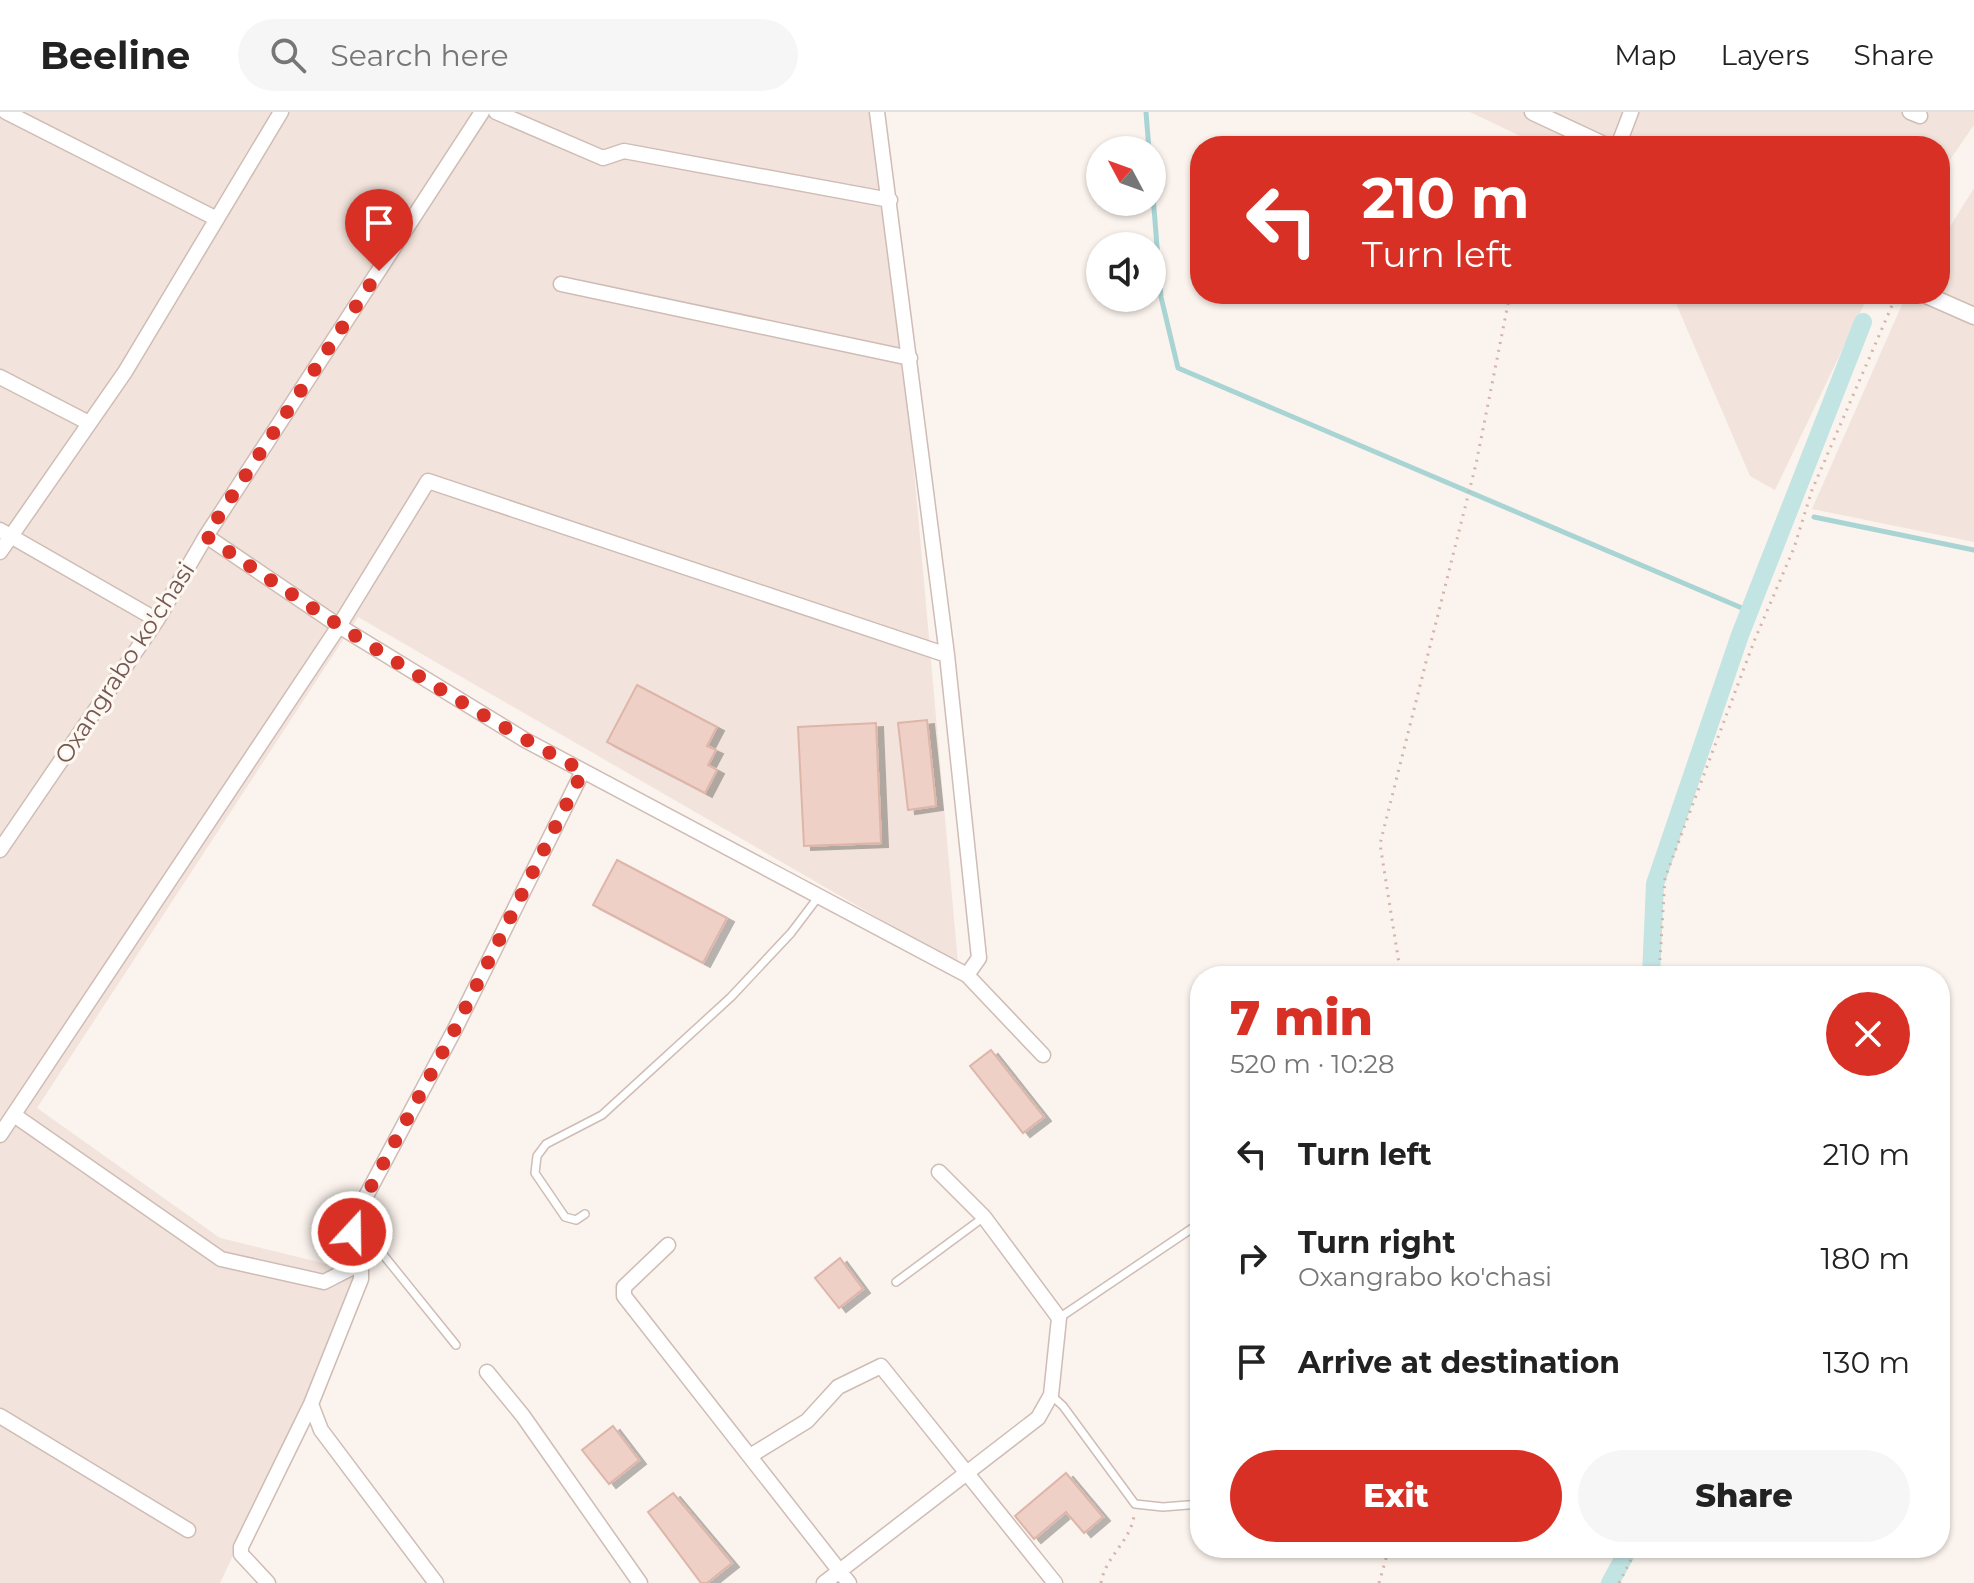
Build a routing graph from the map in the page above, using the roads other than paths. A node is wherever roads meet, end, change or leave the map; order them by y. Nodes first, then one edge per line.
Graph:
1 (6, 112) edge
2 (281, 112) edge
3 (482, 112) edge
4 (496, 112) edge
5 (877, 112) edge
6 (1533, 112) edge
7 (1631, 112) edge
8 (1585, 136) edge
9 (1622, 136) edge
10 (890, 200) junction
11 (217, 219) junction
12 (561, 284) dead end
13 (1947, 304) edge
14 (1974, 316) edge
15 (910, 358) junction
16 (0, 377) edge
17 (89, 423) junction
18 (5, 532) edge
19 (206, 536) junction
20 (0, 552) edge
21 (157, 620) junction
22 (339, 626) junction
23 (947, 655) junction
24 (583, 771) junction
25 (0, 850) edge
26 (819, 896) junction
27 (967, 975) junction
28 (1043, 1055) dead end
29 (14, 1115) junction
30 (0, 1135) edge
31 (939, 1172) dead end
32 (585, 1214) dead end
33 (984, 1217) junction
34 (1190, 1230) edge
35 (668, 1245) dead end
36 (359, 1259) junction
37 (896, 1282) dead end
38 (1059, 1318) junction
39 (456, 1345) dead end
40 (487, 1372) dead end
41 (1051, 1395) junction
42 (311, 1404) junction
43 (0, 1416) edge
44 (750, 1456) junction
45 (967, 1473) junction
46 (1190, 1505) edge
47 (188, 1530) dead end
48 (845, 1577) edge
49 (268, 1583) edge
50 (436, 1583) edge
51 (640, 1583) edge
52 (824, 1583) edge
53 (1055, 1583) edge

1 - 11 street
2 - 11 street
3 - 19 street, Oxangrabo ko'chasi
4 - 10 street
5 - 10 street
6 - 8 street
7 - 9 street
10 - 15 street
11 - 17 street
12 - 15 street
13 - 14 street
15 - 23 street
16 - 17 street
17 - 18 street
18 - 20 street
18 - 21 street
19 - 21 street, Oxangrabo ko'chasi
19 - 22 street
21 - 25 street, Oxangrabo ko'chasi
22 - 23 street
22 - 24 street
22 - 29 street
23 - 27 street
24 - 26 street
24 - 36 street
26 - 27 street
26 - 32 lane
27 - 28 street
29 - 30 street
29 - 36 street
31 - 33 street
33 - 37 lane
33 - 38 street
34 - 38 lane
35 - 44 street
36 - 39 lane
36 - 42 street
38 - 41 street
40 - 51 street
41 - 45 street
41 - 46 lane
42 - 49 street
42 - 50 street
43 - 47 street
44 - 45 street
44 - 48 street
45 - 48 street
45 - 53 street
48 - 52 street

